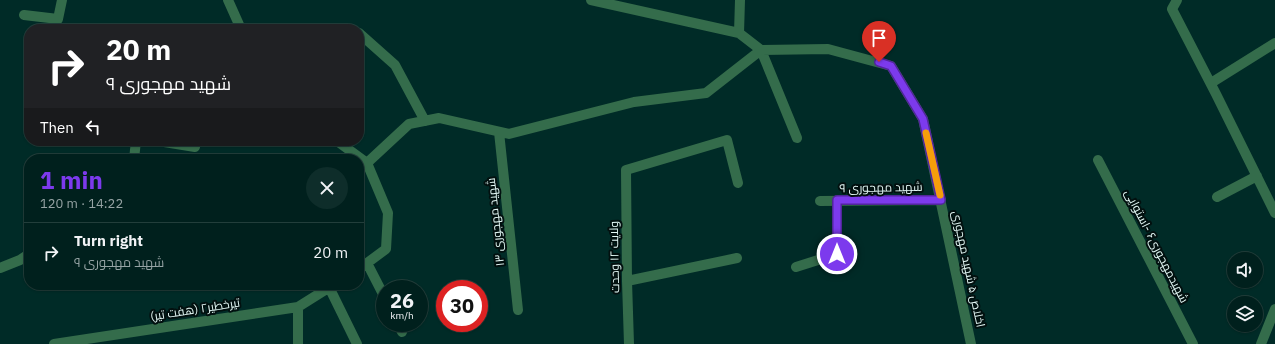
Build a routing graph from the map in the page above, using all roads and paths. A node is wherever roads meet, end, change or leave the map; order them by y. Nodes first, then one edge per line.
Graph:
1 (62, 0) edge
2 (228, 0) edge
3 (591, 0) edge
4 (740, 0) edge
5 (1177, 0) edge
6 (24, 15) dead end
7 (239, 24) edge
8 (739, 33) junction
9 (364, 37) edge
10 (1275, 43) edge
11 (761, 50) junction
12 (1211, 83) junction
13 (425, 121) junction
14 (499, 132) junction
15 (797, 138) dead end
16 (189, 146) edge
17 (344, 146) edge
18 (195, 147) dead end
19 (355, 154) edge
20 (1098, 160) dead end
21 (364, 161) edge
22 (367, 163) junction
23 (1258, 176) junction
24 (738, 183) dead end
25 (1217, 197) dead end
26 (837, 200) junction
27 (941, 200) junction
28 (820, 201) dead end
29 (1275, 213) edge
30 (24, 257) edge
31 (737, 258) dead end
32 (364, 265) edge
33 (364, 267) edge
34 (796, 267) dead end
35 (0, 268) edge
36 (627, 281) junction
37 (376, 285) edge
38 (325, 290) edge
39 (333, 290) edge
40 (298, 307) junction
41 (1275, 309) edge
42 (518, 310) dead end
43 (54, 344) edge
44 (298, 344) edge
45 (357, 344) edge
46 (629, 344) edge
47 (971, 344) edge
48 (1193, 344) edge
49 (1261, 344) edge

1 - 6 street
2 - 7 street
3 - 8 street
4 - 8 street
5 - 12 street
8 - 11 street
9 - 13 street
10 - 12 street
11 - 14 street
11 - 15 street
11 - 27 street, اخلاص ۵ شهید مهجوری
12 - 23 street
13 - 14 street
13 - 22 street
14 - 42 street, شهید مهجوری ۱۳
16 - 18 street
17 - 19 street
20 - 48 street, شهیدمهجوری۶ -استوایی
21 - 22 street
22 - 32 street
23 - 25 street
23 - 29 street
24 - 36 street, ولایت ۱۲ وحدت
26 - 27 street, شهید مهجوری ۹
26 - 28 street, شهید مهجوری ۹
26 - 34 street
27 - 47 street, اخلاص ۵ شهید مهجوری
30 - 35 street
31 - 36 street
33 - 37 street
36 - 46 street, ولایت ۱۲ وحدت
38 - 40 street, تیرخطیر۲ (هفت تیر)
39 - 45 street
40 - 43 street, تیرخطیر۲ (هفت تیر)
40 - 44 street
41 - 49 street

